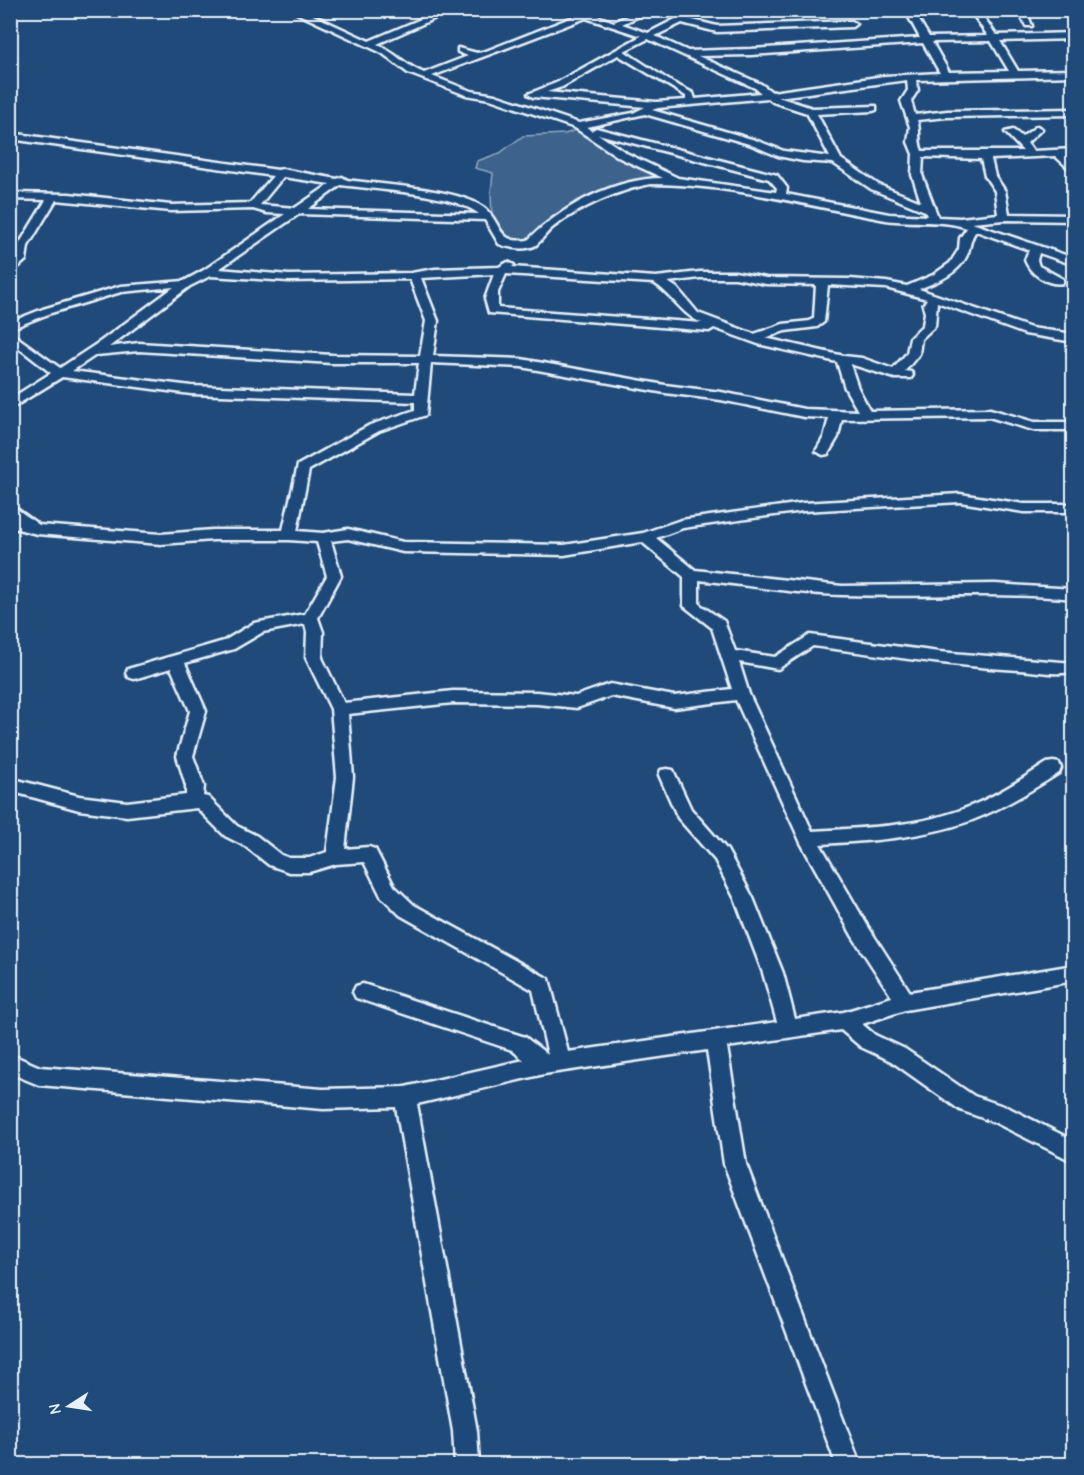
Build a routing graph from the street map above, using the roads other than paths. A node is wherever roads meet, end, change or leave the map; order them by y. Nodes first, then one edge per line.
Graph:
1 (294, 10) edge
2 (450, 10) edge
3 (570, 10) edge
4 (648, 10) edge
5 (701, 10) edge
6 (762, 10) edge
7 (909, 10) edge
8 (974, 10) edge
9 (1022, 10) edge
10 (839, 11) edge
11 (585, 15) junction
12 (681, 20) junction
13 (615, 24) junction
14 (852, 24) junction
15 (1029, 24) dead end
16 (776, 27) junction
17 (648, 36) junction
18 (1074, 36) edge
19 (993, 38) junction
20 (924, 40) junction
21 (369, 44) junction
22 (864, 44) junction
23 (461, 50) dead end
24 (618, 51) junction
25 (750, 52) junction
26 (687, 53) junction
27 (476, 56) junction
28 (1014, 73) junction
29 (1074, 73) edge
30 (946, 75) junction
31 (424, 76) junction
32 (911, 78) junction
33 (533, 94) junction
34 (770, 95) junction
35 (511, 103) junction
36 (691, 103) junction
37 (656, 105) junction
38 (873, 108) dead end
39 (644, 111) junction
40 (811, 111) junction
41 (1074, 112) edge
42 (910, 118) junction
43 (578, 126) junction
44 (1037, 129) dead end
45 (1010, 132) dead end
46 (10, 136) edge
47 (1022, 142) junction
48 (1074, 152) edge
49 (1058, 153) junction
50 (918, 154) junction
51 (1031, 155) junction
52 (985, 156) junction
53 (836, 161) junction
54 (806, 170) dead end
55 (1074, 170) edge
56 (282, 172) junction
57 (342, 180) junction
58 (675, 181) junction
59 (10, 196) edge
60 (780, 196) junction
61 (53, 197) junction
62 (253, 206) junction
63 (929, 209) junction
64 (298, 212) junction
65 (487, 217) junction
66 (1004, 217) junction
67 (1074, 218) edge
68 (934, 220) junction
69 (957, 221) junction
70 (974, 227) junction
71 (531, 243) junction
72 (1035, 250) junction
73 (1074, 262) edge
74 (501, 270) junction
75 (10, 271) edge
76 (208, 272) junction
77 (411, 276) junction
78 (656, 280) junction
79 (1059, 281) dead end
80 (822, 282) junction
81 (186, 284) junction
82 (908, 290) junction
83 (934, 298) junction
84 (712, 323) junction
85 (10, 326) edge
86 (10, 335) edge
87 (754, 338) junction
88 (1074, 338) edge
89 (92, 352) junction
90 (427, 360) junction
91 (843, 360) junction
92 (58, 373) junction
93 (421, 398) junction
94 (10, 405) edge
95 (866, 414) junction
96 (836, 415) junction
97 (1074, 426) edge
98 (823, 451) dead end
99 (10, 508) edge
100 (1074, 508) edge
101 (10, 522) edge
102 (37, 530) junction
103 (289, 535) junction
104 (322, 537) junction
105 (645, 537) junction
106 (691, 575) junction
107 (1074, 594) edge
108 (310, 618) junction
109 (728, 655) junction
110 (176, 660) junction
111 (1068, 667) dead end
112 (134, 673) dead end
113 (741, 694) junction
114 (339, 708) junction
115 (1053, 768) dead end
116 (667, 775) dead end
117 (10, 783) edge
118 (194, 801) junction
119 (807, 838) junction
120 (336, 858) junction
121 (1074, 973) edge
122 (363, 992) dead end
123 (905, 1000) junction
124 (844, 1021) junction
125 (788, 1028) junction
126 (716, 1041) junction
127 (10, 1063) edge
128 (552, 1064) junction
129 (405, 1097) junction
130 (1074, 1152) edge
131 (467, 1464) edge
132 (848, 1464) edge

1 - 21 street
2 - 21 street
3 - 11 street
4 - 13 street
5 - 12 street
6 - 10 street
7 - 20 street
8 - 19 street
9 - 15 street
10 - 14 street
11 - 13 street
11 - 27 street
12 - 16 street
12 - 17 street
13 - 17 street
14 - 16 street
14 - 22 street
16 - 25 street
17 - 24 street
17 - 26 street
18 - 19 street
19 - 20 street
19 - 28 street
20 - 22 street
20 - 30 street
21 - 31 street
22 - 25 street
23 - 27 street
24 - 33 street
24 - 36 street
25 - 26 street
26 - 34 street
27 - 31 street
28 - 29 street
28 - 30 street
30 - 32 street
31 - 35 street
32 - 34 street
32 - 42 street
33 - 35 street
33 - 37 street
34 - 36 street
34 - 40 street
35 - 43 street
36 - 37 street
37 - 39 street
38 - 40 street
39 - 43 street
39 - 53 street
40 - 53 street
41 - 42 street
42 - 50 street
43 - 58 street
43 - 60 street
44 - 47 street
45 - 47 street
46 - 56 street
47 - 51 street
48 - 49 street
49 - 51 street
49 - 55 street
50 - 52 street
50 - 63 street
51 - 52 street
52 - 66 street
53 - 54 street
53 - 63 street
56 - 57 street
56 - 62 street
57 - 64 street
57 - 65 street
58 - 60 street
58 - 71 street
59 - 61 street
60 - 68 street
61 - 62 street
61 - 75 street
62 - 64 street
63 - 68 street
64 - 65 street
64 - 76 street
65 - 71 street
66 - 67 street
66 - 69 street
68 - 69 street
69 - 70 street
70 - 72 street
70 - 82 street
71 - 74 street
72 - 73 street
72 - 79 street
74 - 77 street
74 - 78 street
74 - 84 street
76 - 77 street
76 - 81 street
77 - 90 street
78 - 80 street
78 - 84 street
80 - 82 street
80 - 87 street
81 - 85 street
81 - 89 street
82 - 83 street
83 - 88 street
83 - 91 street
84 - 87 street
86 - 92 street
87 - 91 street
89 - 90 street
89 - 92 street
90 - 93 street
90 - 96 street
91 - 95 street
92 - 93 street
92 - 94 street
93 - 103 street
95 - 96 street
95 - 97 street
96 - 98 street
99 - 102 street
100 - 105 street
101 - 102 street
102 - 103 street
103 - 104 street
104 - 105 street
104 - 108 street
105 - 106 street
106 - 107 street
106 - 109 street
108 - 110 street
108 - 114 street
109 - 111 street
109 - 113 street
110 - 112 street
110 - 118 street
113 - 114 street
113 - 119 street
114 - 120 street
115 - 119 street
116 - 125 street
117 - 118 street
118 - 120 street
119 - 123 street
120 - 128 street
121 - 123 street
122 - 128 street
123 - 124 street
124 - 125 street
124 - 130 street
125 - 126 street
126 - 128 street
126 - 132 street
127 - 129 street
128 - 129 street
129 - 131 street

